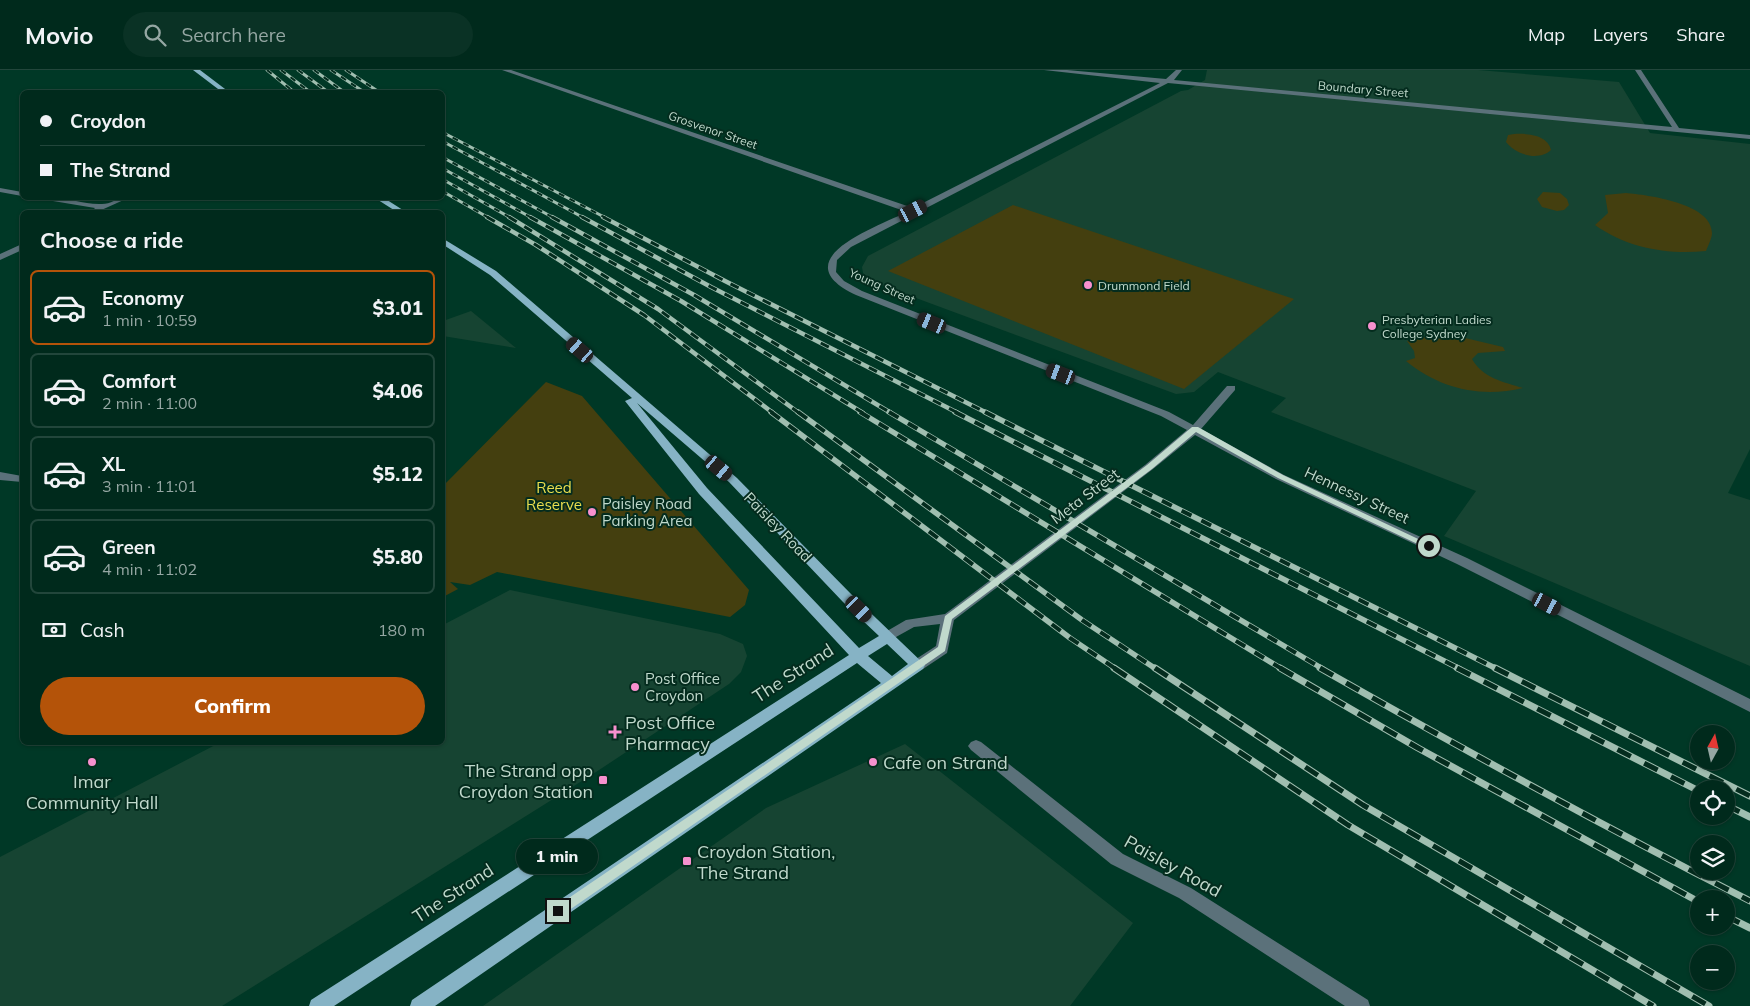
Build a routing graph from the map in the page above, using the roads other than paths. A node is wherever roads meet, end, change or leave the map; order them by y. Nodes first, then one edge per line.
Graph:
1 (196, 70) edge
2 (505, 70) edge
3 (1047, 70) edge
4 (1179, 70) edge
5 (1638, 70) edge
6 (1166, 82) junction
7 (223, 90) edge
8 (1677, 130) junction
9 (1750, 138) edge
10 (0, 190) edge
11 (20, 194) edge
12 (60, 200) edge
13 (120, 200) edge
14 (382, 200) edge
15 (104, 207) junction
16 (97, 210) edge
17 (399, 210) edge
18 (913, 211) junction
19 (445, 242) edge
20 (20, 247) edge
21 (0, 257) edge
22 (610, 376) junction
23 (1231, 388) dead end
24 (1195, 429) junction
25 (0, 476) edge
26 (20, 479) edge
27 (948, 618) junction
28 (887, 636) junction
29 (858, 656) junction
30 (918, 666) junction
31 (891, 683) junction
32 (1750, 706) edge
33 (976, 746) dead end
34 (318, 1006) edge
35 (419, 1006) edge
36 (1361, 1006) edge

1 - 7 main road
2 - 18 street, Grosvenor Street
3 - 6 street, Boundary Street
4 - 6 street, Young Street
5 - 8 street
6 - 8 street, Boundary Street
6 - 18 street, Young Street
8 - 9 street, Boundary Street
10 - 11 street
12 - 15 street
13 - 15 street
14 - 17 main road
15 - 16 street
18 - 24 street, Young Street
19 - 22 main road, Paisley Road
20 - 21 street
22 - 28 main road, Paisley Road
22 - 29 main road, Paisley Road
23 - 24 street, Meta Street
24 - 27 street, Meta Street
24 - 32 street, Hennessy Street
25 - 26 street
27 - 28 street, Meta Street
27 - 30 street
28 - 29 main road, The Strand
28 - 30 main road, Paisley Road
29 - 31 main road, Paisley Road
29 - 34 main road, The Strand
30 - 31 main road
31 - 35 main road
33 - 36 street, Paisley Road

